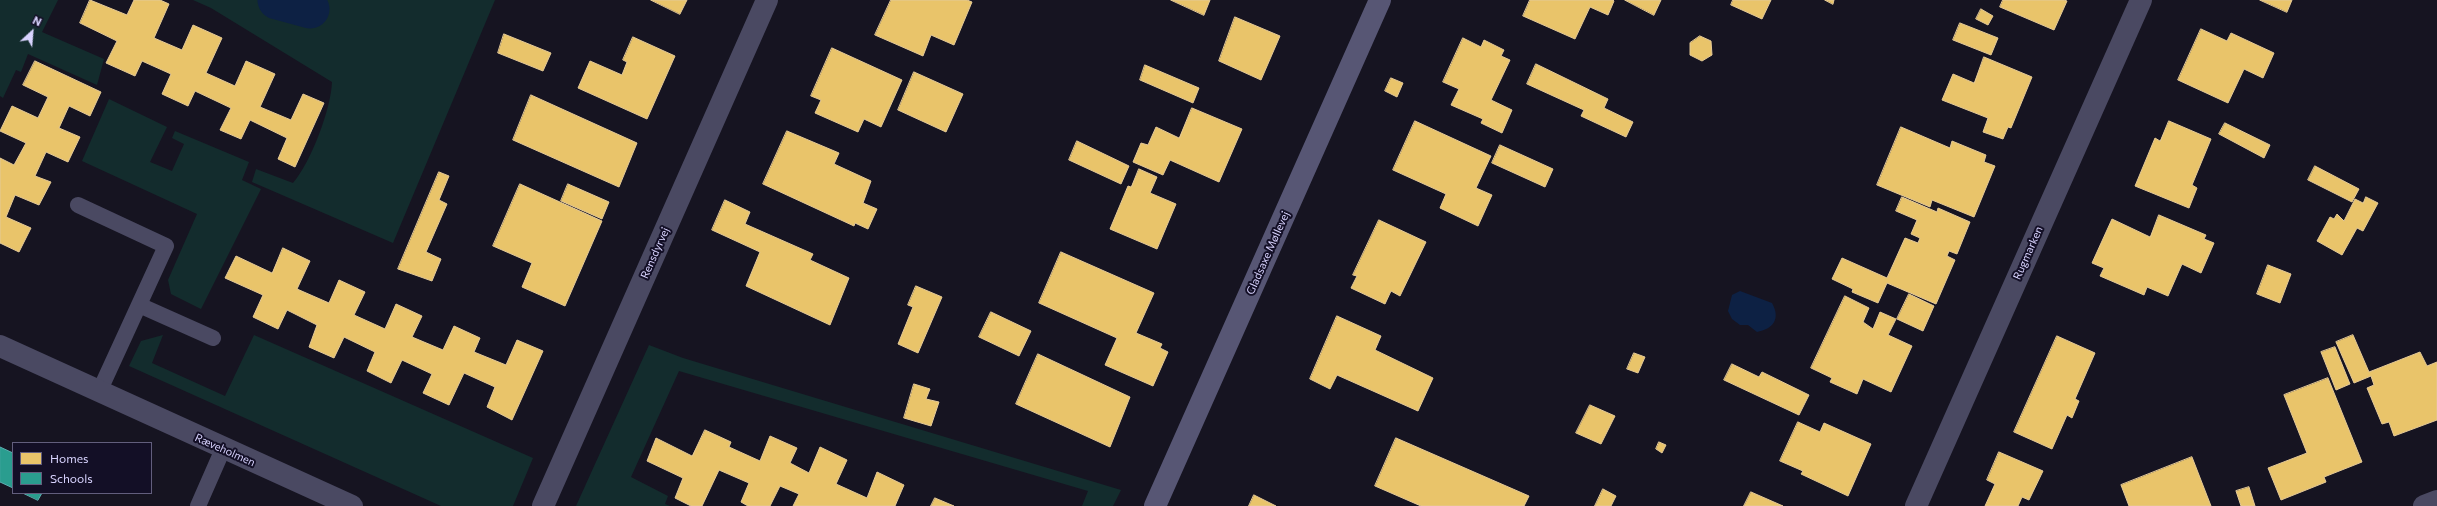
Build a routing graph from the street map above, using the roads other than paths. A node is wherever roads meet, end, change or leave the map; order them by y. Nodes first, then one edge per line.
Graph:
1 (767, 0) edge
2 (1380, 0) edge
3 (2141, 0) edge
4 (78, 205) dead end
5 (139, 305) junction
6 (213, 338) dead end
7 (0, 346) edge
8 (99, 392) junction
9 (223, 449) junction
10 (2437, 501) edge
11 (198, 506) edge
12 (352, 506) edge
13 (543, 506) edge
14 (1155, 506) edge
15 (1916, 506) edge
16 (2424, 506) edge

1 - 13 street, Rensdyrvej
2 - 14 street, Gladsaxe Møllevej
3 - 15 street, Rugmarken
4 - 5 lane
5 - 6 lane
5 - 8 lane
7 - 8 street, Ræveholmen
8 - 9 street, Ræveholmen
9 - 11 lane
9 - 12 street, Ræveholmen
10 - 16 street

